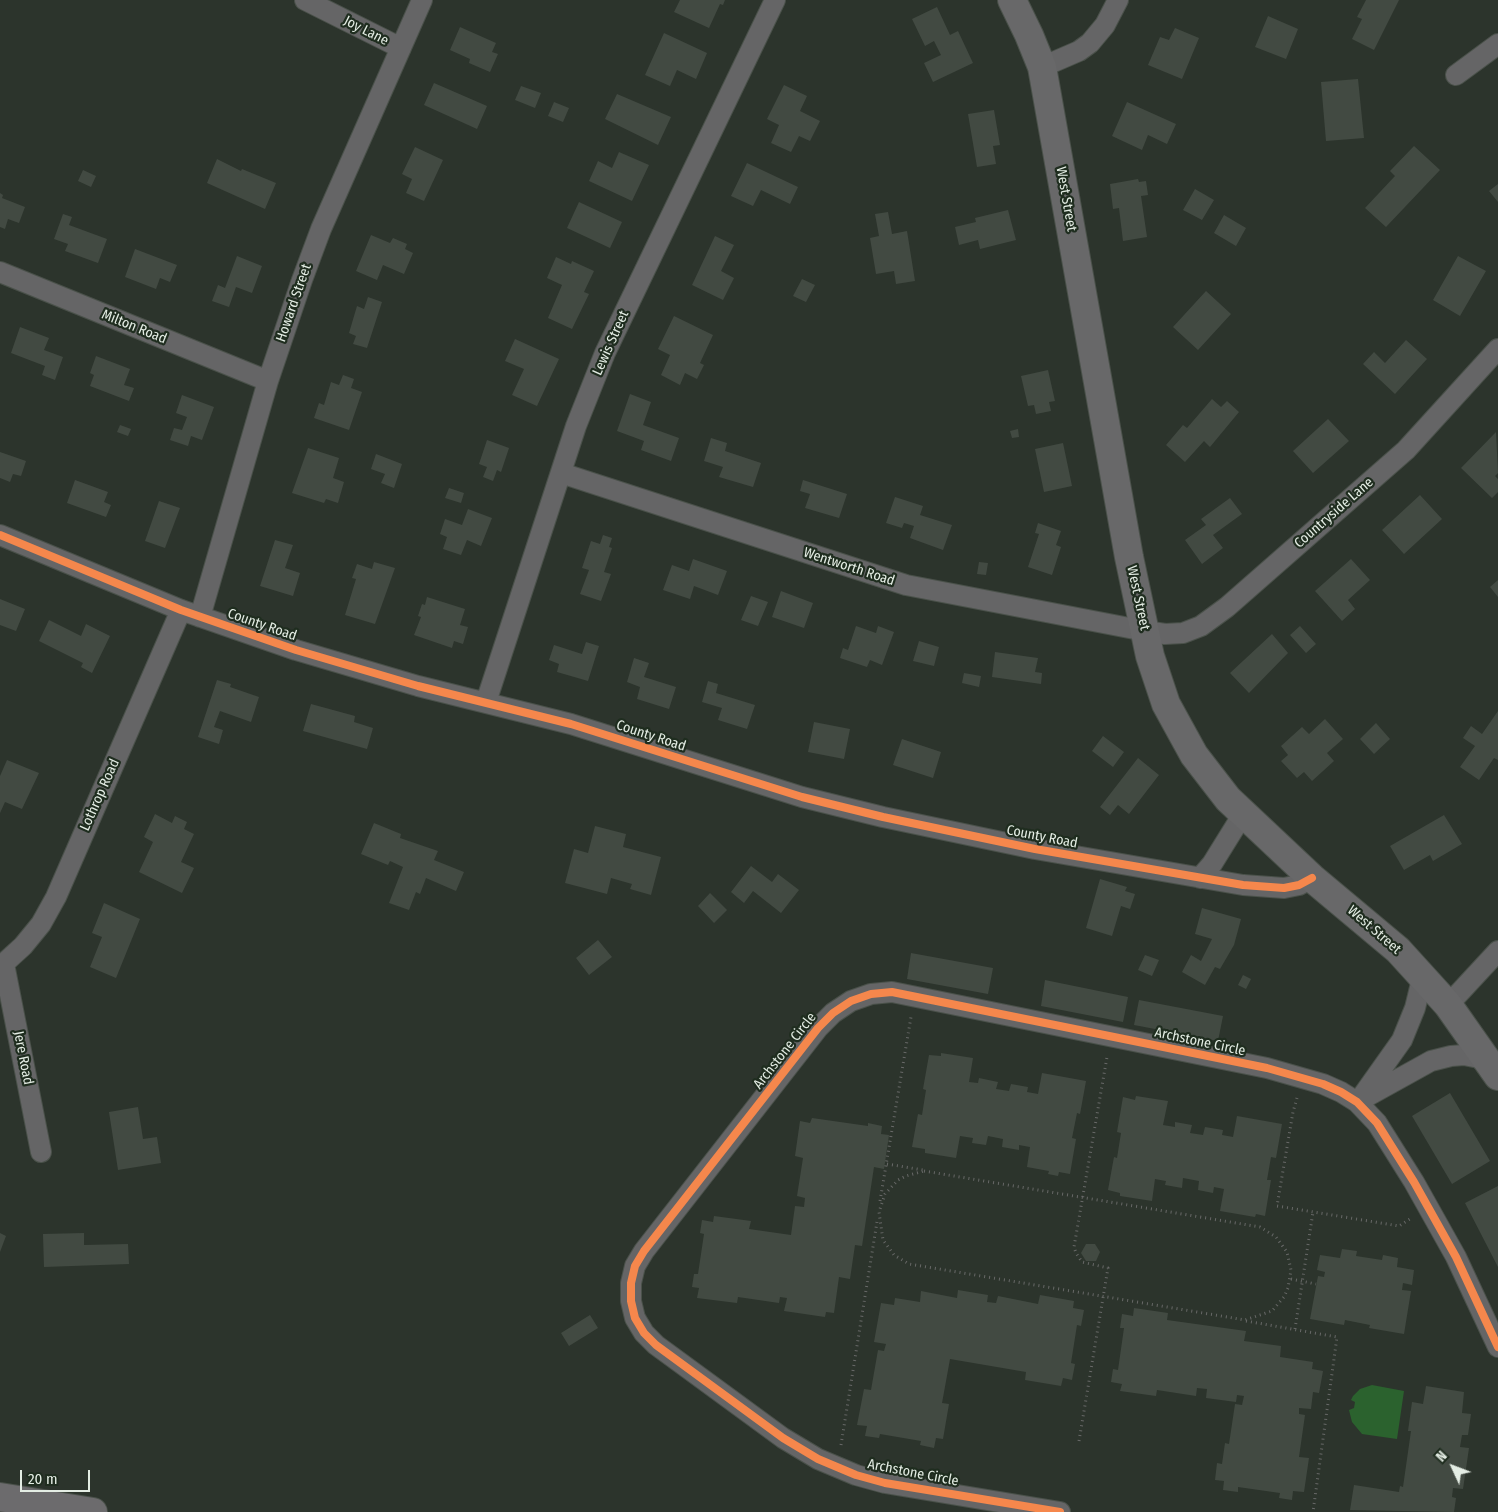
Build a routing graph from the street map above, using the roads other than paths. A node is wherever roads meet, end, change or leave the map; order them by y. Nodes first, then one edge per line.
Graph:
1 (305, 0) edge
2 (422, 0) edge
3 (775, 0) edge
4 (1012, 0) edge
5 (1118, 0) edge
6 (1498, 44) edge
7 (400, 48) junction
8 (1042, 67) junction
9 (1456, 75) dead end
10 (0, 272) edge
11 (1498, 349) edge
12 (268, 381) junction
13 (561, 472) junction
14 (0, 535) edge
15 (181, 610) junction
16 (200, 618) junction
17 (1145, 631) junction
18 (486, 702) junction
19 (1243, 814) junction
20 (1200, 878) junction
21 (1312, 878) junction
22 (1498, 951) edge
23 (2, 966) edge
24 (1422, 975) junction
25 (1448, 1005) junction
26 (1498, 1076) edge
27 (1357, 1102) junction
28 (41, 1152) dead end
29 (1498, 1347) edge
30 (0, 1497) edge
31 (93, 1512) edge
32 (1060, 1512) edge

1 - 7 street, Joy Lane
2 - 7 street, Howard Street
3 - 13 street, Lewis Street
4 - 8 main road, West Street
5 - 8 street
6 - 9 street
7 - 12 street, Howard Street
8 - 17 main road, West Street
10 - 12 street, Milton Road
11 - 17 street, Countryside Lane
12 - 16 street, Howard Street
13 - 17 street, Wentworth Road
13 - 18 street, Lewis Street
14 - 15 street, County Road
15 - 16 street, County Road
15 - 23 street, Lothrop Road
16 - 18 street, County Road
17 - 19 main road, West Street
18 - 20 street, County Road
19 - 20 street
19 - 21 main road, West Street
20 - 21 street, County Road
21 - 24 main road, West Street
22 - 25 street
23 - 28 street, Jere Road
24 - 25 main road, West Street
24 - 27 street
25 - 26 main road, West Street
26 - 27 street
27 - 29 street, Archstone Circle
27 - 32 street, Archstone Circle
30 - 31 highway

